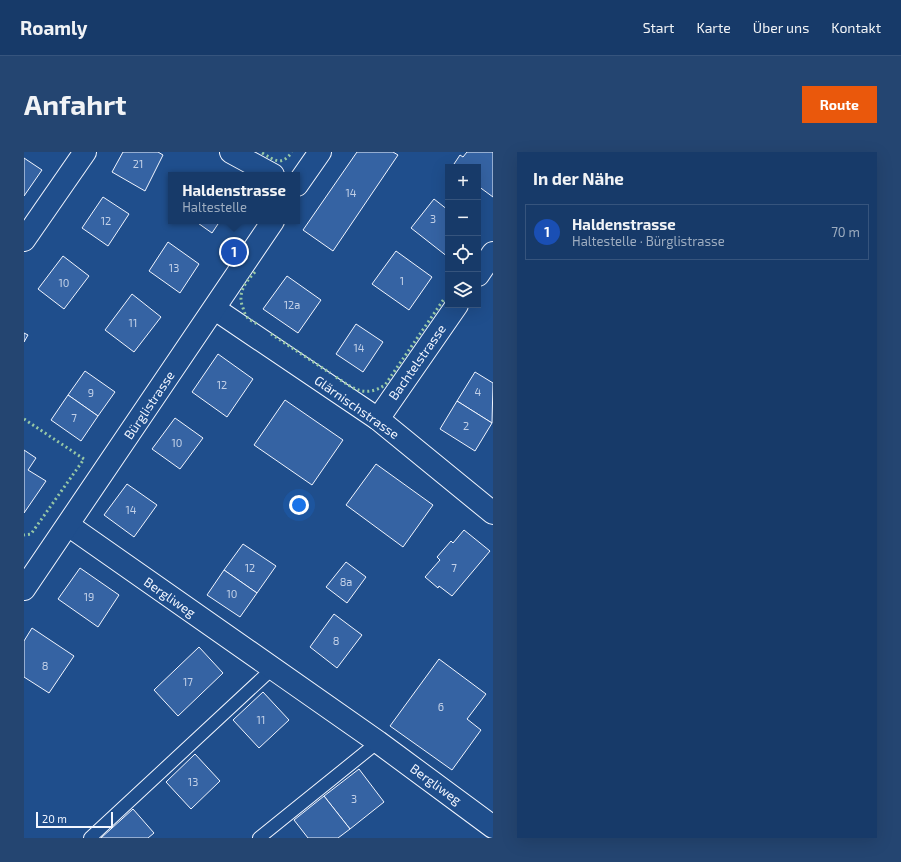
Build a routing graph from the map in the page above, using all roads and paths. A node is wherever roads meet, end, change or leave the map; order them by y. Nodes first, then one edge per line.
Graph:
1 (85, 152) edge
2 (230, 152) edge
3 (320, 152) edge
4 (267, 172) edge
5 (300, 181) edge
6 (271, 224) edge
7 (24, 240) edge
8 (493, 253) edge
9 (479, 272) edge
10 (455, 308) edge
11 (215, 309) junction
12 (378, 419) junction
13 (493, 513) edge
14 (68, 525) junction
15 (31, 563) edge
16 (24, 589) edge
17 (272, 669) junction
18 (378, 742) junction
19 (493, 827) edge
20 (90, 838) edge
21 (259, 838) edge

1 - 7 street
2 - 4 street
3 - 5 street
6 - 11 street, Bürglistrasse
8 - 9 street
10 - 12 street, Bachtelstrasse
11 - 12 street, Glärnischstrasse
11 - 14 street, Bürglistrasse
12 - 13 street, Glärnischstrasse
14 - 15 street, Bürglistrasse
14 - 17 street, Bergliweg
15 - 16 street, Bürglistrasse
17 - 18 street, Bergliweg
17 - 20 lane
18 - 19 street, Bergliweg
18 - 21 lane

